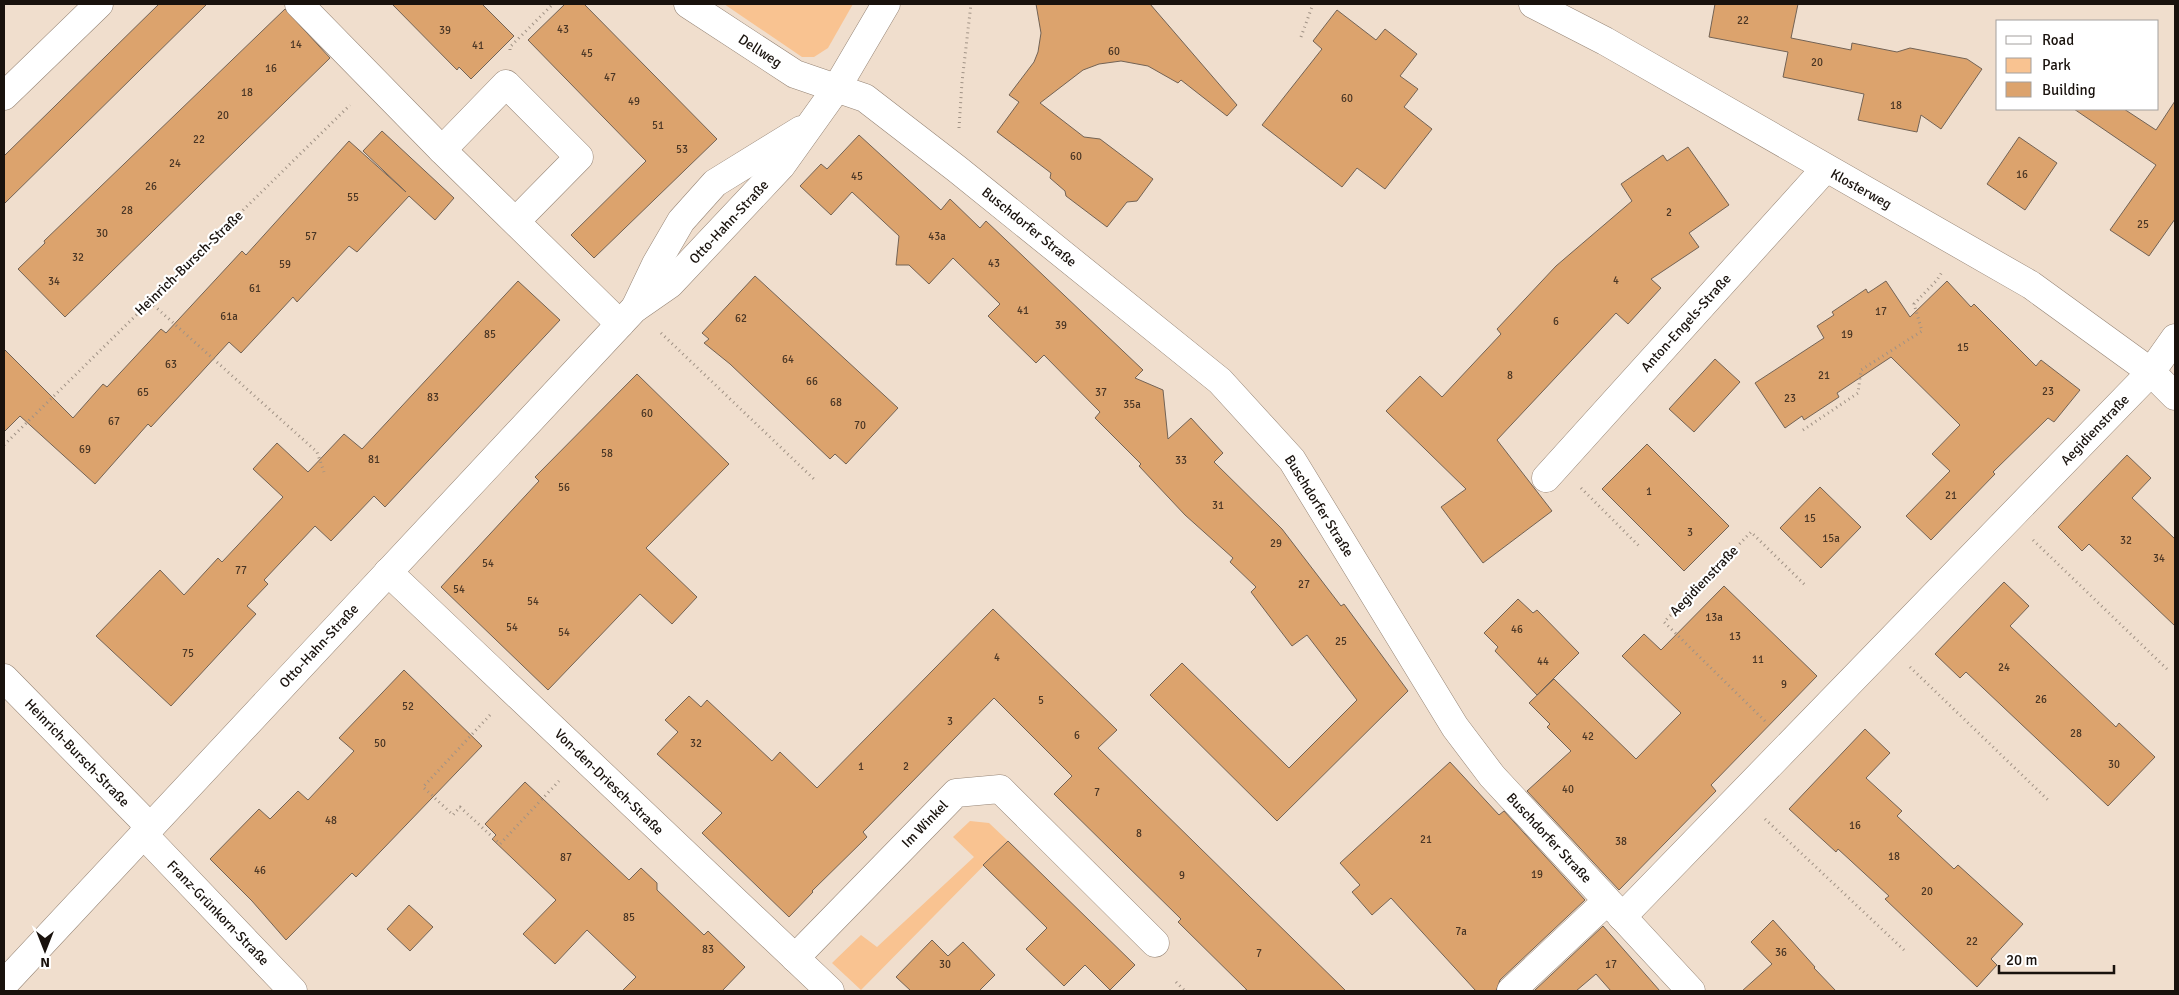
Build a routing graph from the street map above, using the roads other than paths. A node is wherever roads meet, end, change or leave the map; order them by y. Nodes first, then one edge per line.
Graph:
1 (99, 4) edge
2 (299, 4) edge
3 (688, 4) edge
4 (886, 4) edge
5 (1534, 4) edge
6 (836, 90) junction
7 (4, 96) edge
8 (812, 123) junction
9 (442, 150) junction
10 (1825, 169) junction
11 (516, 221) junction
12 (627, 317) junction
13 (2175, 338) edge
14 (2151, 372) junction
15 (2175, 396) edge
16 (1552, 471) road end
17 (388, 572) junction
18 (4, 678) edge
19 (146, 831) junction
20 (1614, 909) junction
21 (1155, 943) dead end
22 (795, 958) junction
23 (4, 984) edge
24 (294, 991) edge
25 (830, 991) edge
26 (1511, 991) edge
27 (1691, 991) edge

1 - 7 street
2 - 9 street
3 - 6 street, Dellweg
4 - 6 street, Otto-Hahn-Straße
5 - 10 street, Klosterweg
6 - 8 street, Otto-Hahn-Straße
6 - 20 street, Buschdorfer Straße
8 - 12 street, Otto-Hahn-Straße
8 - 12 street, Otto-Hahn-Straße
9 - 11 street
9 - 11 street
10 - 14 street, Klosterweg
10 - 16 street, Anton-Engels-Straße
11 - 12 street
12 - 17 street, Otto-Hahn-Straße
13 - 14 street, Aegidienstraße
14 - 15 street, Klosterweg
14 - 20 street, Aegidienstraße
17 - 19 street, Otto-Hahn-Straße
17 - 22 street, Von-den-Driesch-Straße
18 - 19 street, Heinrich-Bursch-Straße
19 - 23 street, Otto-Hahn-Straße
19 - 24 street, Franz-Grünkorn-Straße
20 - 26 street, Aegidienstraße
20 - 27 street, Buschdorfer Straße
21 - 22 street, Im Winkel
22 - 25 street, Von-den-Driesch-Straße

